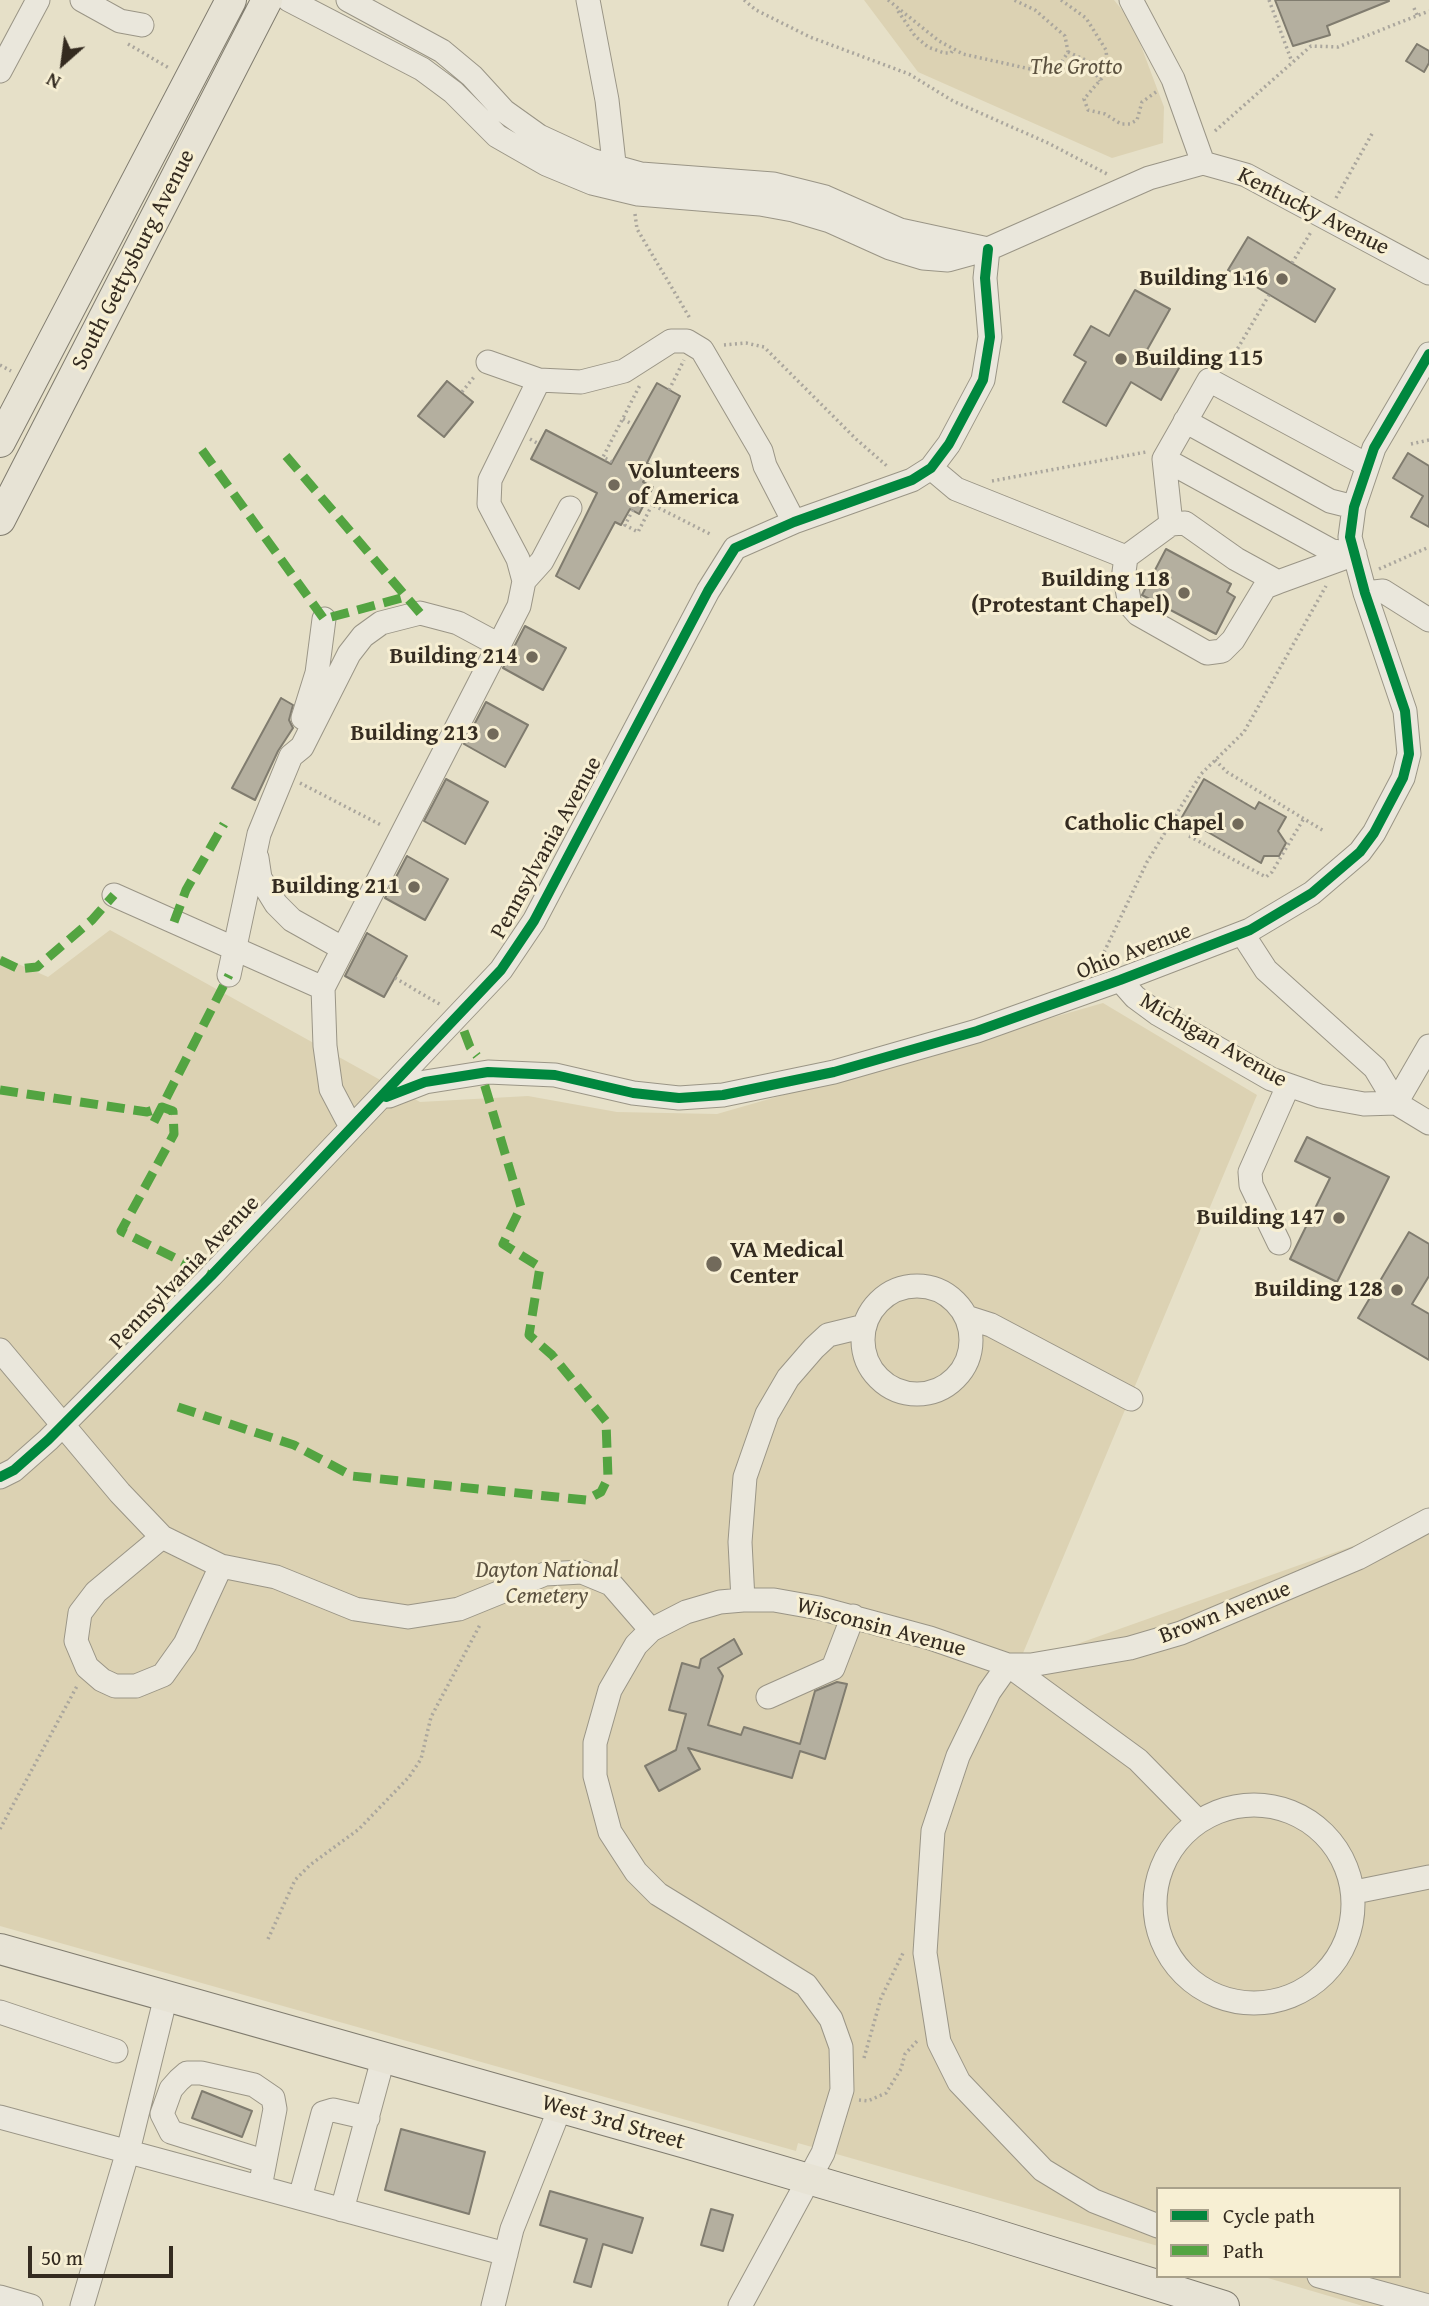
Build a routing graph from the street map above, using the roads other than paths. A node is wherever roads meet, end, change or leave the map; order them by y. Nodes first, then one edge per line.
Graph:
1 (38, 0) edge
2 (82, 0) edge
3 (231, 0) edge
4 (267, 0) edge
5 (289, 0) edge
6 (348, 0) edge
7 (588, 0) edge
8 (1131, 0) edge
9 (395, 24) junction
10 (142, 25) dead end
11 (383, 48) junction
12 (0, 71) edge
13 (472, 75) junction
14 (453, 92) junction
15 (1203, 163) junction
16 (616, 179) junction
17 (988, 249) junction
18 (1429, 273) edge
19 (1429, 354) edge
20 (482, 369) road end
21 (539, 380) junction
22 (1185, 421) junction
23 (0, 442) edge
24 (1156, 454) junction
25 (1367, 466) junction
26 (931, 468) junction
27 (570, 508) dead end
28 (1354, 508) junction
29 (0, 520) edge
30 (794, 522) junction
31 (1171, 524) junction
32 (1355, 554) junction
33 (1126, 557) junction
34 (524, 581) junction
35 (1278, 582) junction
36 (1365, 593) junction
37 (324, 619) dead end
38 (1429, 620) edge
39 (499, 645) junction
40 (287, 765) junction
41 (257, 855) junction
42 (114, 895) dead end
43 (1242, 933) junction
44 (342, 948) junction
45 (237, 950) junction
46 (229, 975) dead end
47 (1120, 980) junction
48 (323, 988) junction
49 (1429, 1046) edge
50 (1288, 1086) junction
51 (376, 1101) junction
52 (1396, 1103) junction
53 (1429, 1123) edge
54 (351, 1127) junction
55 (1279, 1243) dead end
56 (966, 1317) junction
57 (864, 1326) junction
58 (0, 1350) edge
59 (1131, 1399) dead end
60 (64, 1425) junction
61 (0, 1477) edge
62 (1429, 1520) edge
63 (162, 1536) junction
64 (221, 1566) junction
65 (743, 1600) junction
66 (853, 1616) junction
67 (651, 1630) junction
68 (1008, 1665) junction
69 (768, 1697) dead end
70 (1196, 1819) junction
71 (1429, 1877) edge
72 (1356, 1892) junction
73 (0, 1949) edge
74 (166, 1996) junction
75 (0, 2012) edge
76 (116, 2051) dead end
77 (383, 2059) junction
78 (561, 2108) junction
79 (0, 2117) edge
80 (368, 2118) junction
81 (128, 2151) junction
82 (263, 2161) junction
83 (809, 2180) junction
84 (260, 2187) junction
85 (300, 2198) junction
86 (342, 2210) junction
87 (1156, 2225) edge
88 (506, 2254) junction
89 (1326, 2278) edge
90 (0, 2297) edge
91 (31, 2306) edge
92 (82, 2306) edge
93 (493, 2306) edge
94 (740, 2306) edge
95 (1224, 2306) edge
96 (1428, 2306) edge

1 - 12 street
2 - 10 street
3 - 23 main road, South Gettysburg Avenue
4 - 29 main road, South Gettysburg Avenue
5 - 11 street
6 - 9 street
7 - 16 street
8 - 15 street
9 - 11 street
9 - 13 street
11 - 14 street
13 - 14 street
13 - 16 street
14 - 16 street
15 - 17 street
15 - 18 street, Kentucky Avenue
16 - 17 street
17 - 26 street, Pennsylvania Avenue
19 - 25 street, Ohio Avenue
20 - 21 street
21 - 30 street
21 - 34 street
22 - 24 street
22 - 25 street
22 - 28 street
24 - 31 street
24 - 32 street
25 - 28 street, Ohio Avenue
26 - 30 street, Pennsylvania Avenue
26 - 33 street
27 - 34 street
28 - 32 street, Ohio Avenue
30 - 51 street, Pennsylvania Avenue
31 - 33 street
31 - 35 street
32 - 35 street
32 - 36 street, Ohio Avenue
33 - 35 street
34 - 39 street
36 - 38 street
36 - 43 street, Ohio Avenue
37 - 40 street
39 - 40 street
39 - 44 street
40 - 41 street
41 - 44 street
41 - 45 street
42 - 45 street
43 - 47 street, Ohio Avenue
43 - 52 street
44 - 48 street
45 - 46 street
45 - 48 street
47 - 50 street, Michigan Avenue
47 - 51 street, Ohio Avenue
48 - 54 street
49 - 52 street
50 - 52 street, Michigan Avenue
50 - 55 street
51 - 54 street, Pennsylvania Avenue
52 - 53 street
54 - 60 street, Pennsylvania Avenue
56 - 57 street
56 - 57 street
56 - 59 street
57 - 65 street
58 - 60 street
60 - 61 street, Pennsylvania Avenue
60 - 63 street
62 - 68 street, Brown Avenue
63 - 64 street
63 - 64 street
64 - 67 street
65 - 66 street, Wisconsin Avenue
65 - 67 street, Wisconsin Avenue
66 - 68 street, Wisconsin Avenue
66 - 69 street
67 - 83 street, Wisconsin Avenue
68 - 70 street, Wisconsin Avenue
68 - 87 street
70 - 72 street
70 - 72 street
71 - 72 street
73 - 74 main road, West 3rd Street
74 - 77 main road, West 3rd Street
74 - 81 street
75 - 76 street
77 - 78 main road, West 3rd Street
77 - 80 street
78 - 83 main road, West 3rd Street
78 - 88 street
79 - 81 street
80 - 85 street
80 - 86 street
81 - 84 street
81 - 92 street
82 - 82 street
82 - 84 street
83 - 94 street, Wisconsin Avenue
83 - 95 main road, West 3rd Street
84 - 85 street
85 - 86 street
86 - 88 street
88 - 93 street
89 - 96 street
90 - 91 street

